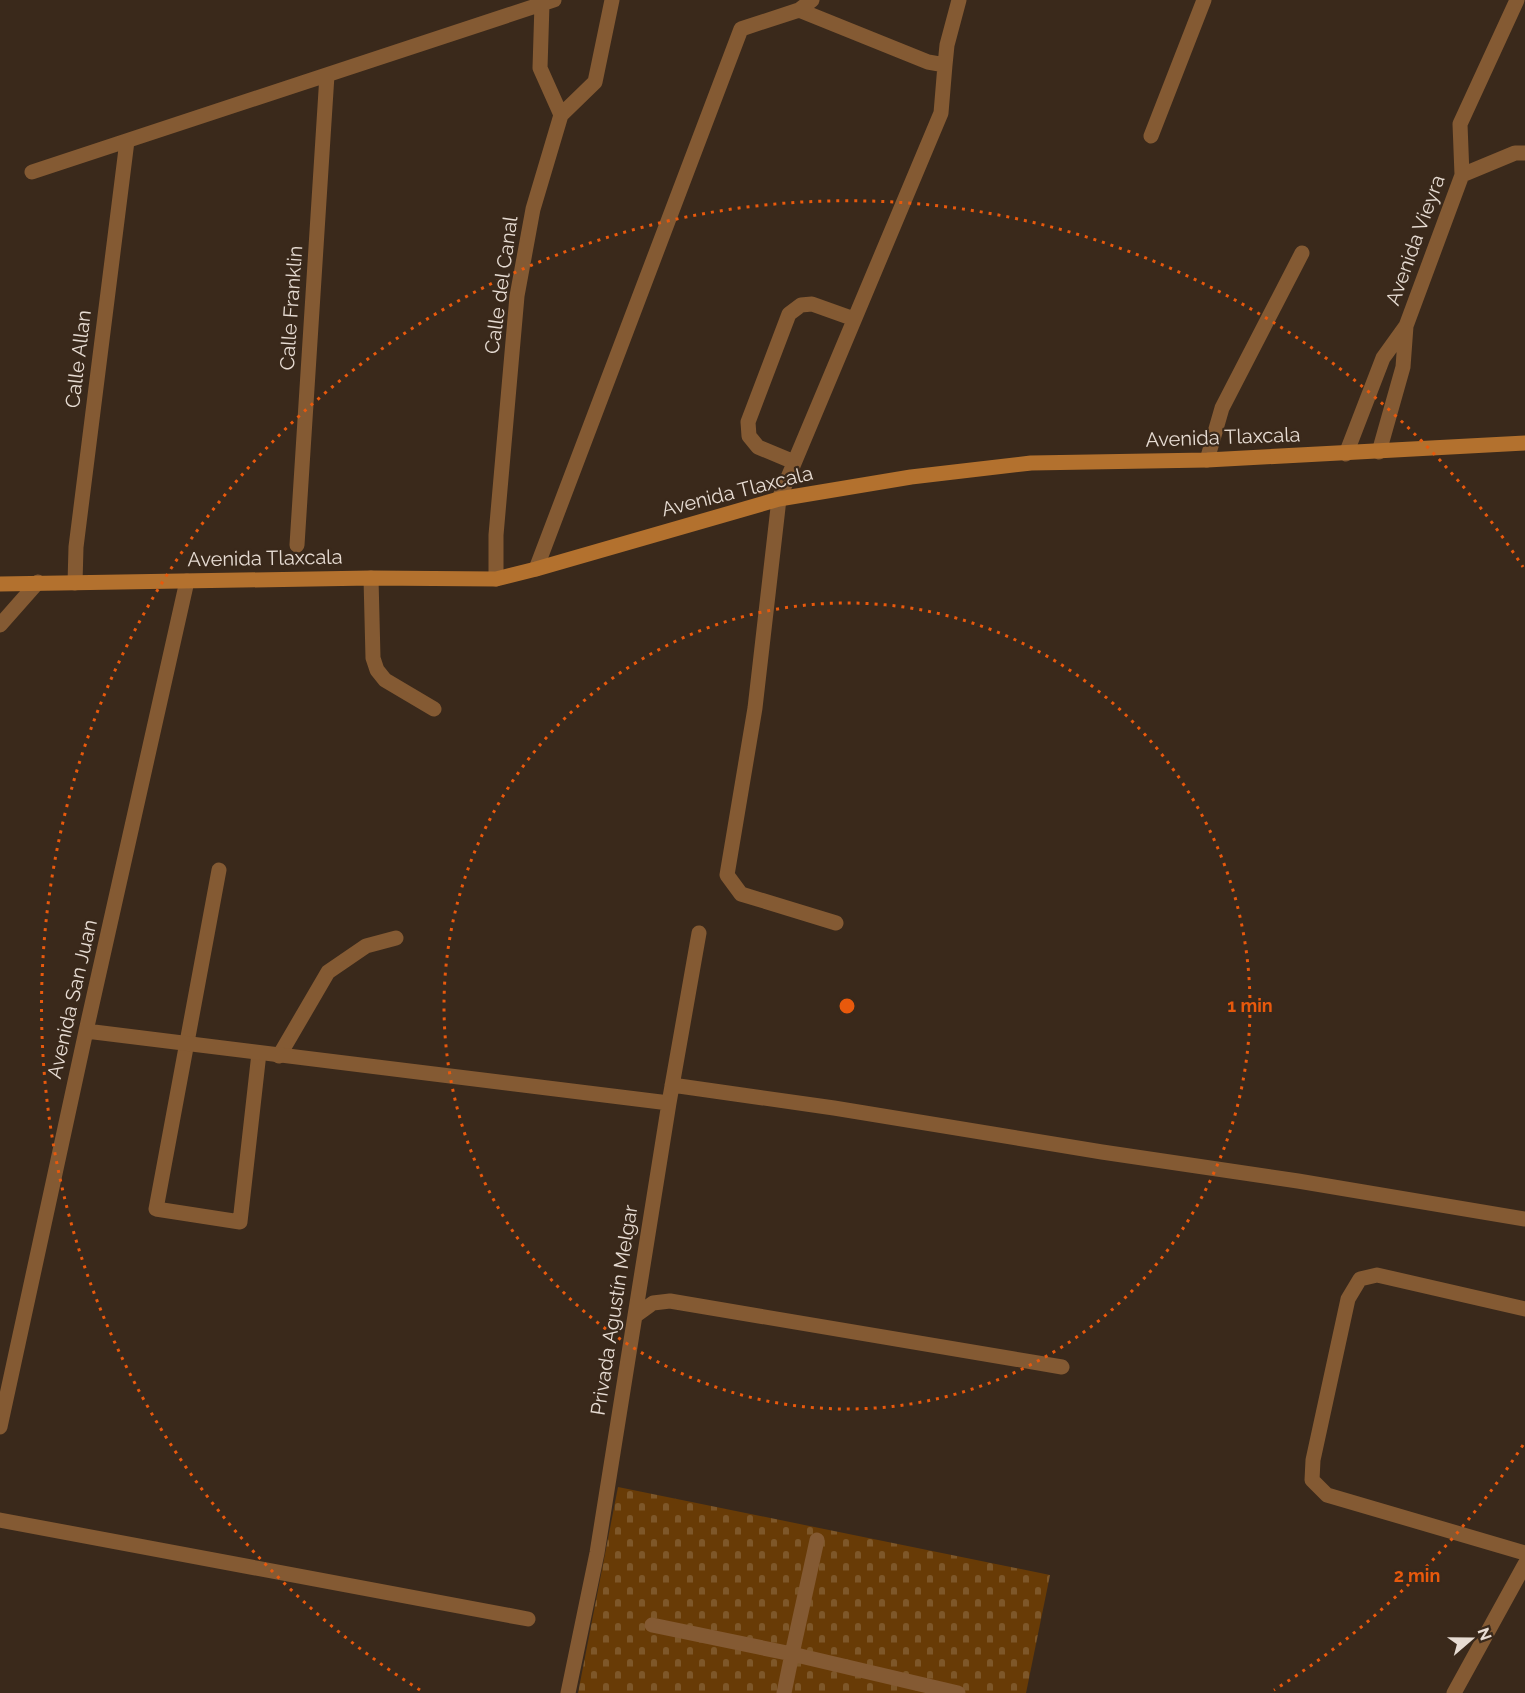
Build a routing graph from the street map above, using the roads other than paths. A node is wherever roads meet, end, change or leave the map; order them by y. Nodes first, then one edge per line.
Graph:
1 (612, 0) edge
2 (812, 0) edge
3 (959, 0) edge
4 (1204, 0) edge
5 (1517, 0) edge
6 (548, 2) edge
7 (799, 10) junction
8 (945, 65) junction
9 (327, 75) junction
10 (561, 115) junction
11 (1151, 136) dead end
12 (126, 141) junction
13 (1525, 153) edge
14 (33, 171) dead end
15 (1462, 175) junction
16 (1302, 253) dead end
17 (854, 319) junction
18 (1406, 326) junction
19 (1525, 443) edge
20 (1379, 452) junction
21 (1346, 453) junction
22 (1206, 460) junction
23 (794, 462) junction
24 (779, 498) junction
25 (297, 545) dead end
26 (536, 570) junction
27 (371, 578) junction
28 (496, 579) junction
29 (187, 581) junction
30 (38, 582) junction
31 (75, 582) junction
32 (0, 584) edge
33 (0, 625) edge
34 (434, 709) dead end
35 (219, 870) dead end
36 (836, 923) dead end
37 (699, 933) dead end
38 (396, 938) dead end
39 (86, 1031) junction
40 (186, 1044) junction
41 (259, 1053) junction
42 (279, 1056) junction
43 (672, 1085) junction
44 (669, 1103) junction
45 (1525, 1220) edge
46 (1525, 1309) edge
47 (635, 1316) junction
48 (1062, 1367) dead end
49 (0, 1427) edge
50 (0, 1520) edge
51 (817, 1540) dead end
52 (1525, 1553) edge
53 (1525, 1564) edge
54 (528, 1619) dead end
55 (652, 1625) dead end
56 (792, 1654) junction
57 (568, 1693) edge
58 (784, 1693) edge
59 (958, 1693) edge
60 (1455, 1693) edge

1 - 10 street
2 - 7 street
3 - 8 street
4 - 11 street
5 - 15 street, Avenida Vieyra
6 - 9 street
6 - 10 street
7 - 8 street
7 - 26 street
8 - 17 street
9 - 12 street
9 - 25 street, Calle Franklin
10 - 28 street, Calle del Canal
12 - 14 street
12 - 31 street, Calle Allan
13 - 15 street
15 - 18 street, Avenida Vieyra
16 - 22 street
17 - 23 street
17 - 23 street
18 - 20 street, Avenida Vieyra
18 - 21 street, Avenida Vieyra
19 - 20 street, Avenida Tlaxcala
20 - 21 street, Avenida Tlaxcala
21 - 22 street, Avenida Tlaxcala
22 - 24 street, Avenida Tlaxcala
23 - 24 street
24 - 26 street, Avenida Tlaxcala
24 - 36 street
26 - 28 street, Avenida Tlaxcala
27 - 28 street, Avenida Tlaxcala
27 - 29 street, Avenida Tlaxcala
27 - 34 street
29 - 31 street, Avenida Tlaxcala
29 - 39 street, Avenida San Juan
30 - 31 street, Avenida Tlaxcala
30 - 32 street, Avenida Tlaxcala
30 - 33 street
35 - 40 street
37 - 43 street, Privada Agustín Melgar
38 - 42 street
39 - 40 street
39 - 49 street, Avenida San Juan
40 - 41 street
40 - 41 street
41 - 42 street
42 - 44 street
43 - 44 street, Privada Agustín Melgar
43 - 45 street
44 - 47 street, Privada Agustín Melgar
46 - 52 street
47 - 48 street
47 - 57 street, Privada Agustín Melgar
50 - 54 street
51 - 56 street
53 - 60 street
55 - 56 street
56 - 58 street
56 - 59 street

